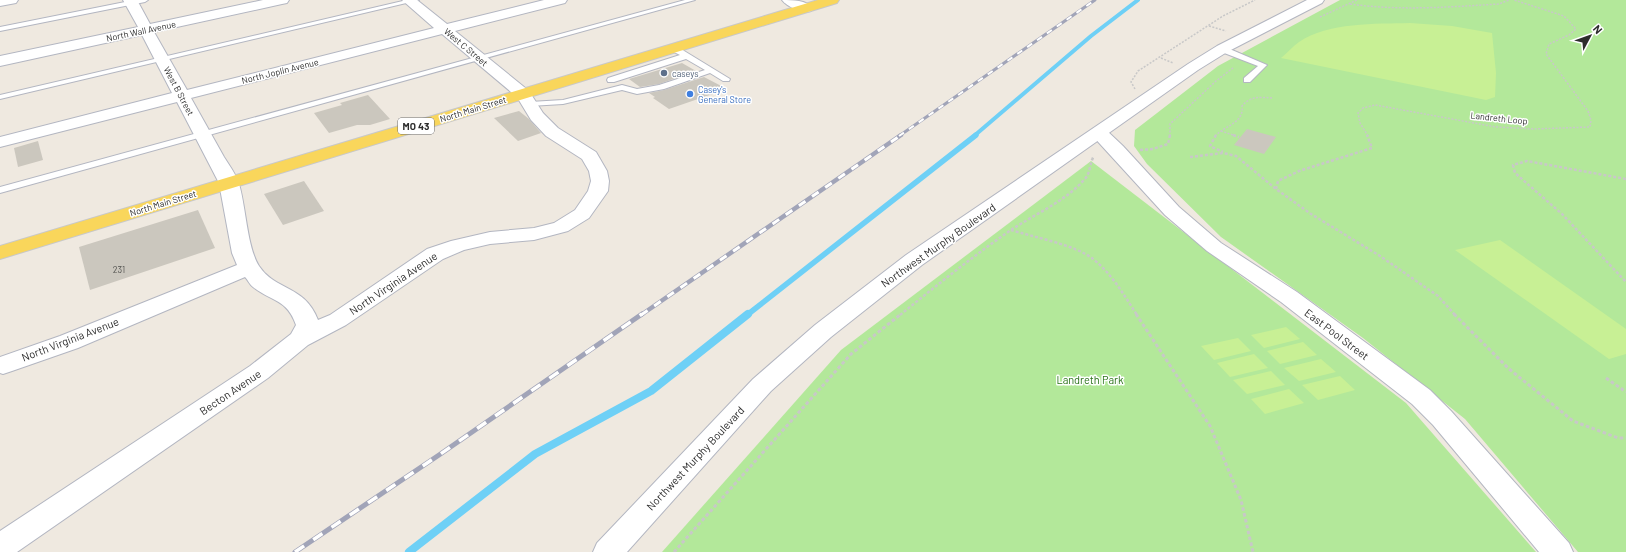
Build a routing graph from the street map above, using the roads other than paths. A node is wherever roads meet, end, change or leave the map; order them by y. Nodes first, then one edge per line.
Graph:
1 (11, 0) edge
2 (282, 0) edge
3 (412, 0) edge
4 (560, 0) edge
5 (692, 0) edge
6 (789, 0) edge
7 (832, 0) edge
8 (135, 1) edge
9 (0, 2) edge
10 (806, 8) junction
11 (1316, 10) edge
12 (0, 29) edge
13 (445, 29) junction
14 (146, 30) junction
15 (1222, 49) junction
16 (480, 58) junction
17 (676, 58) junction
18 (162, 59) junction
19 (0, 61) edge
20 (710, 70) junction
21 (685, 71) dead end
22 (604, 76) junction
23 (693, 76) junction
24 (668, 77) dead end
25 (726, 80) dead end
26 (1247, 80) dead end
27 (653, 82) dead end
28 (676, 82) junction
29 (661, 86) junction
30 (622, 87) junction
31 (182, 96) junction
32 (0, 97) edge
33 (527, 99) junction
34 (1099, 133) junction
35 (203, 134) junction
36 (0, 142) edge
37 (229, 183) junction
38 (0, 190) edge
39 (582, 214) joint
40 (0, 253) edge
41 (249, 268) junction
42 (300, 339) junction
43 (3, 366) dead end
44 (0, 547) edge
45 (608, 552) edge
46 (1558, 552) edge

1 - 9 street
2 - 14 street, North Wall Avenue
3 - 13 street, West C Street
3 - 18 lane
4 - 13 street, North Joplin Avenue
5 - 16 lane
6 - 10 street
7 - 10 main road, North Main Street / MO 43
8 - 12 lane
8 - 14 street, West B Street
10 - 17 main road, North Main Street / MO 43
11 - 15 street, Northwest Murphy Boulevard
13 - 16 street, West C Street
13 - 31 street, North Joplin Avenue
14 - 18 street, West B Street
14 - 19 street, North Wall Avenue
15 - 26 lane
15 - 34 street, Northwest Murphy Boulevard
16 - 33 street, West C Street
16 - 35 lane
17 - 20 lane
17 - 22 main road, North Main Street / MO 43
17 - 22 lane
18 - 31 street, West B Street
18 - 32 lane
20 - 23 lane
20 - 25 lane
21 - 23 lane
22 - 30 lane
22 - 33 main road, North Main Street / MO 43
23 - 28 lane
24 - 28 lane
27 - 29 lane
28 - 29 lane
29 - 30 lane
30 - 33 lane
31 - 35 street, West B Street
31 - 36 street, North Joplin Avenue
33 - 37 main road, North Main Street / MO 43
33 - 39 street, West C Street
34 - 45 street, Northwest Murphy Boulevard
34 - 46 street, East Pool Street
35 - 37 street, West B Street
35 - 38 lane
37 - 40 main road, North Main Street / MO 43
37 - 41 street
39 - 42 street, North Virginia Avenue
41 - 42 street
41 - 43 street, North Virginia Avenue
42 - 44 street, Becton Avenue

